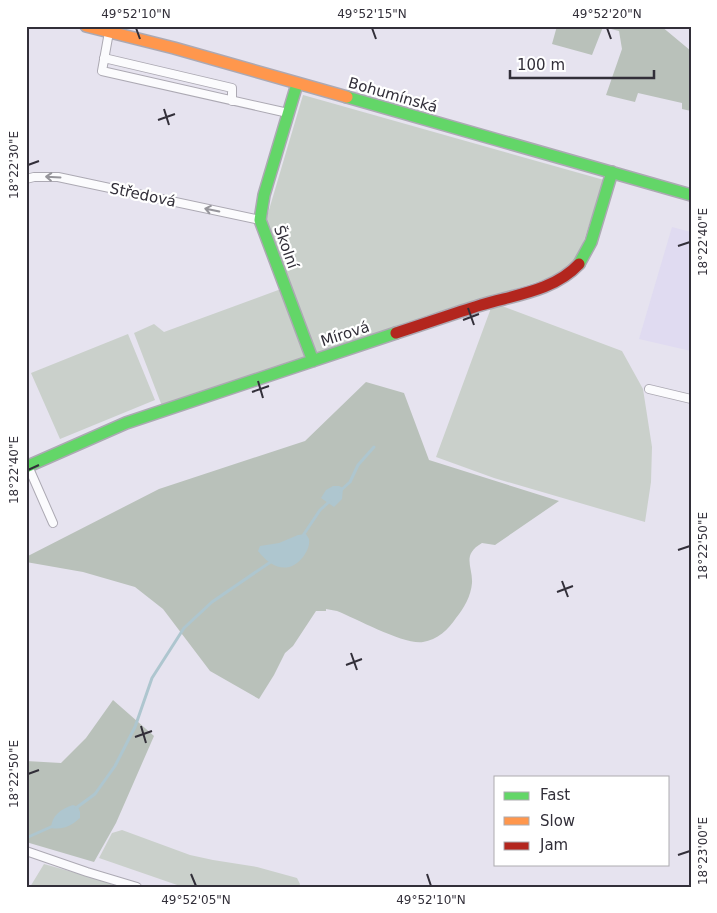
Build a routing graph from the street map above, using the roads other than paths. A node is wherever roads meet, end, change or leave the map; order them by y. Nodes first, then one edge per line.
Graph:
1 (86, 26) edge
2 (109, 32) junction
3 (104, 58) junction
4 (297, 84) junction
5 (232, 101) junction
6 (288, 113) junction
7 (612, 172) junction
8 (26, 180) edge
9 (691, 194) edge
10 (260, 220) junction
11 (313, 361) junction
12 (649, 389) dead end
13 (691, 399) edge
14 (27, 467) edge
15 (53, 523) dead end
16 (26, 851) edge
17 (138, 887) edge

1 - 2 street, Bohumínská
2 - 3 street
2 - 4 street, Bohumínská
3 - 5 street
3 - 5 street
4 - 6 street, Školní
4 - 7 street, Bohumínská
5 - 6 street
6 - 10 street, Školní
7 - 9 street, Bohumínská
7 - 11 street, Mírová
10 -> 8 street, Středová
10 - 11 street, Školní
11 - 14 street, Mírová
12 - 13 street
14 - 15 street
16 - 17 street

